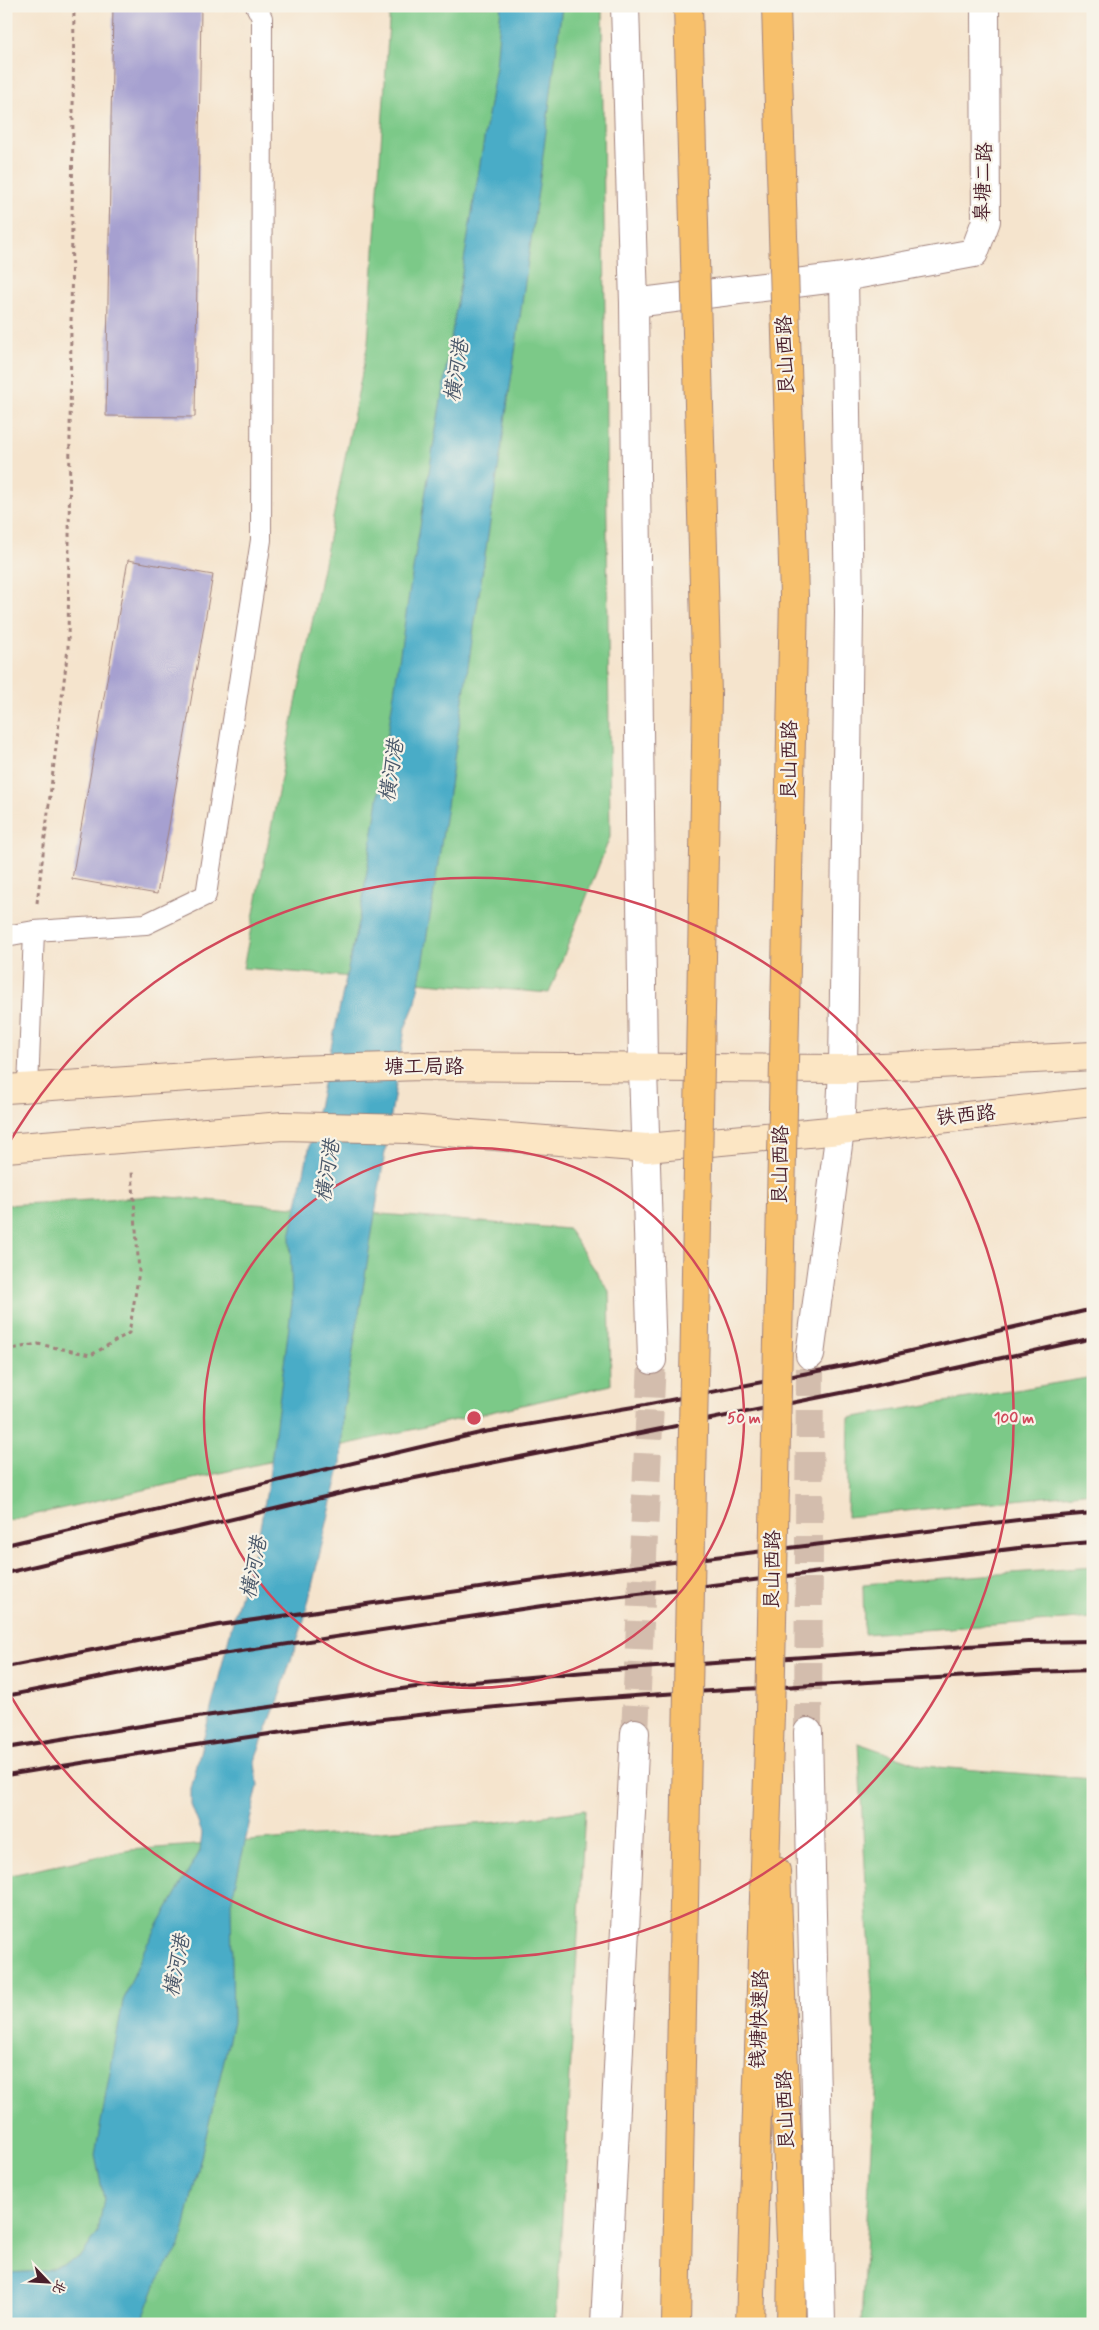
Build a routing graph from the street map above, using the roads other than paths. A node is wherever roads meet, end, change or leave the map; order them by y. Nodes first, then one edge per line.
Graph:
1 (256, 6) edge
2 (626, 6) edge
3 (688, 6) edge
4 (776, 6) edge
5 (985, 6) edge
6 (844, 277) junction
7 (634, 303) junction
8 (34, 931) junction
9 (6, 936) edge
10 (1093, 1056) edge
11 (643, 1069) junction
12 (843, 1069) junction
13 (17, 1089) edge
14 (1093, 1102) edge
15 (840, 1130) junction
16 (6, 1148) edge
17 (647, 1148) junction
18 (810, 1355) tunnel mouth
19 (652, 1360) tunnel mouth
20 (770, 1714) junction
21 (808, 1732) tunnel mouth
22 (635, 1733) tunnel mouth
23 (605, 2324) edge
24 (676, 2324) edge
25 (750, 2324) edge
26 (791, 2324) edge
27 (822, 2324) edge

1 - 8 lane
2 - 7 street
3 - 24 main road, bridge
4 - 20 main road, 艮山西路, bridge
5 - 6 street, 皋塘二路
6 - 7 street
6 - 12 street
7 - 11 street
8 - 9 lane
8 - 13 lane
10 - 12 main road
11 - 12 main road, 塘工局路
11 - 13 main road, 塘工局路
11 - 17 street
12 - 15 street
14 - 15 main road, 铁西路
15 - 17 main road
15 - 18 street
16 - 17 main road
17 - 19 street
20 - 25 main road, 钱塘快速路
20 - 26 main road, 艮山西路
21 - 27 street, 艮山西路
22 - 23 street

